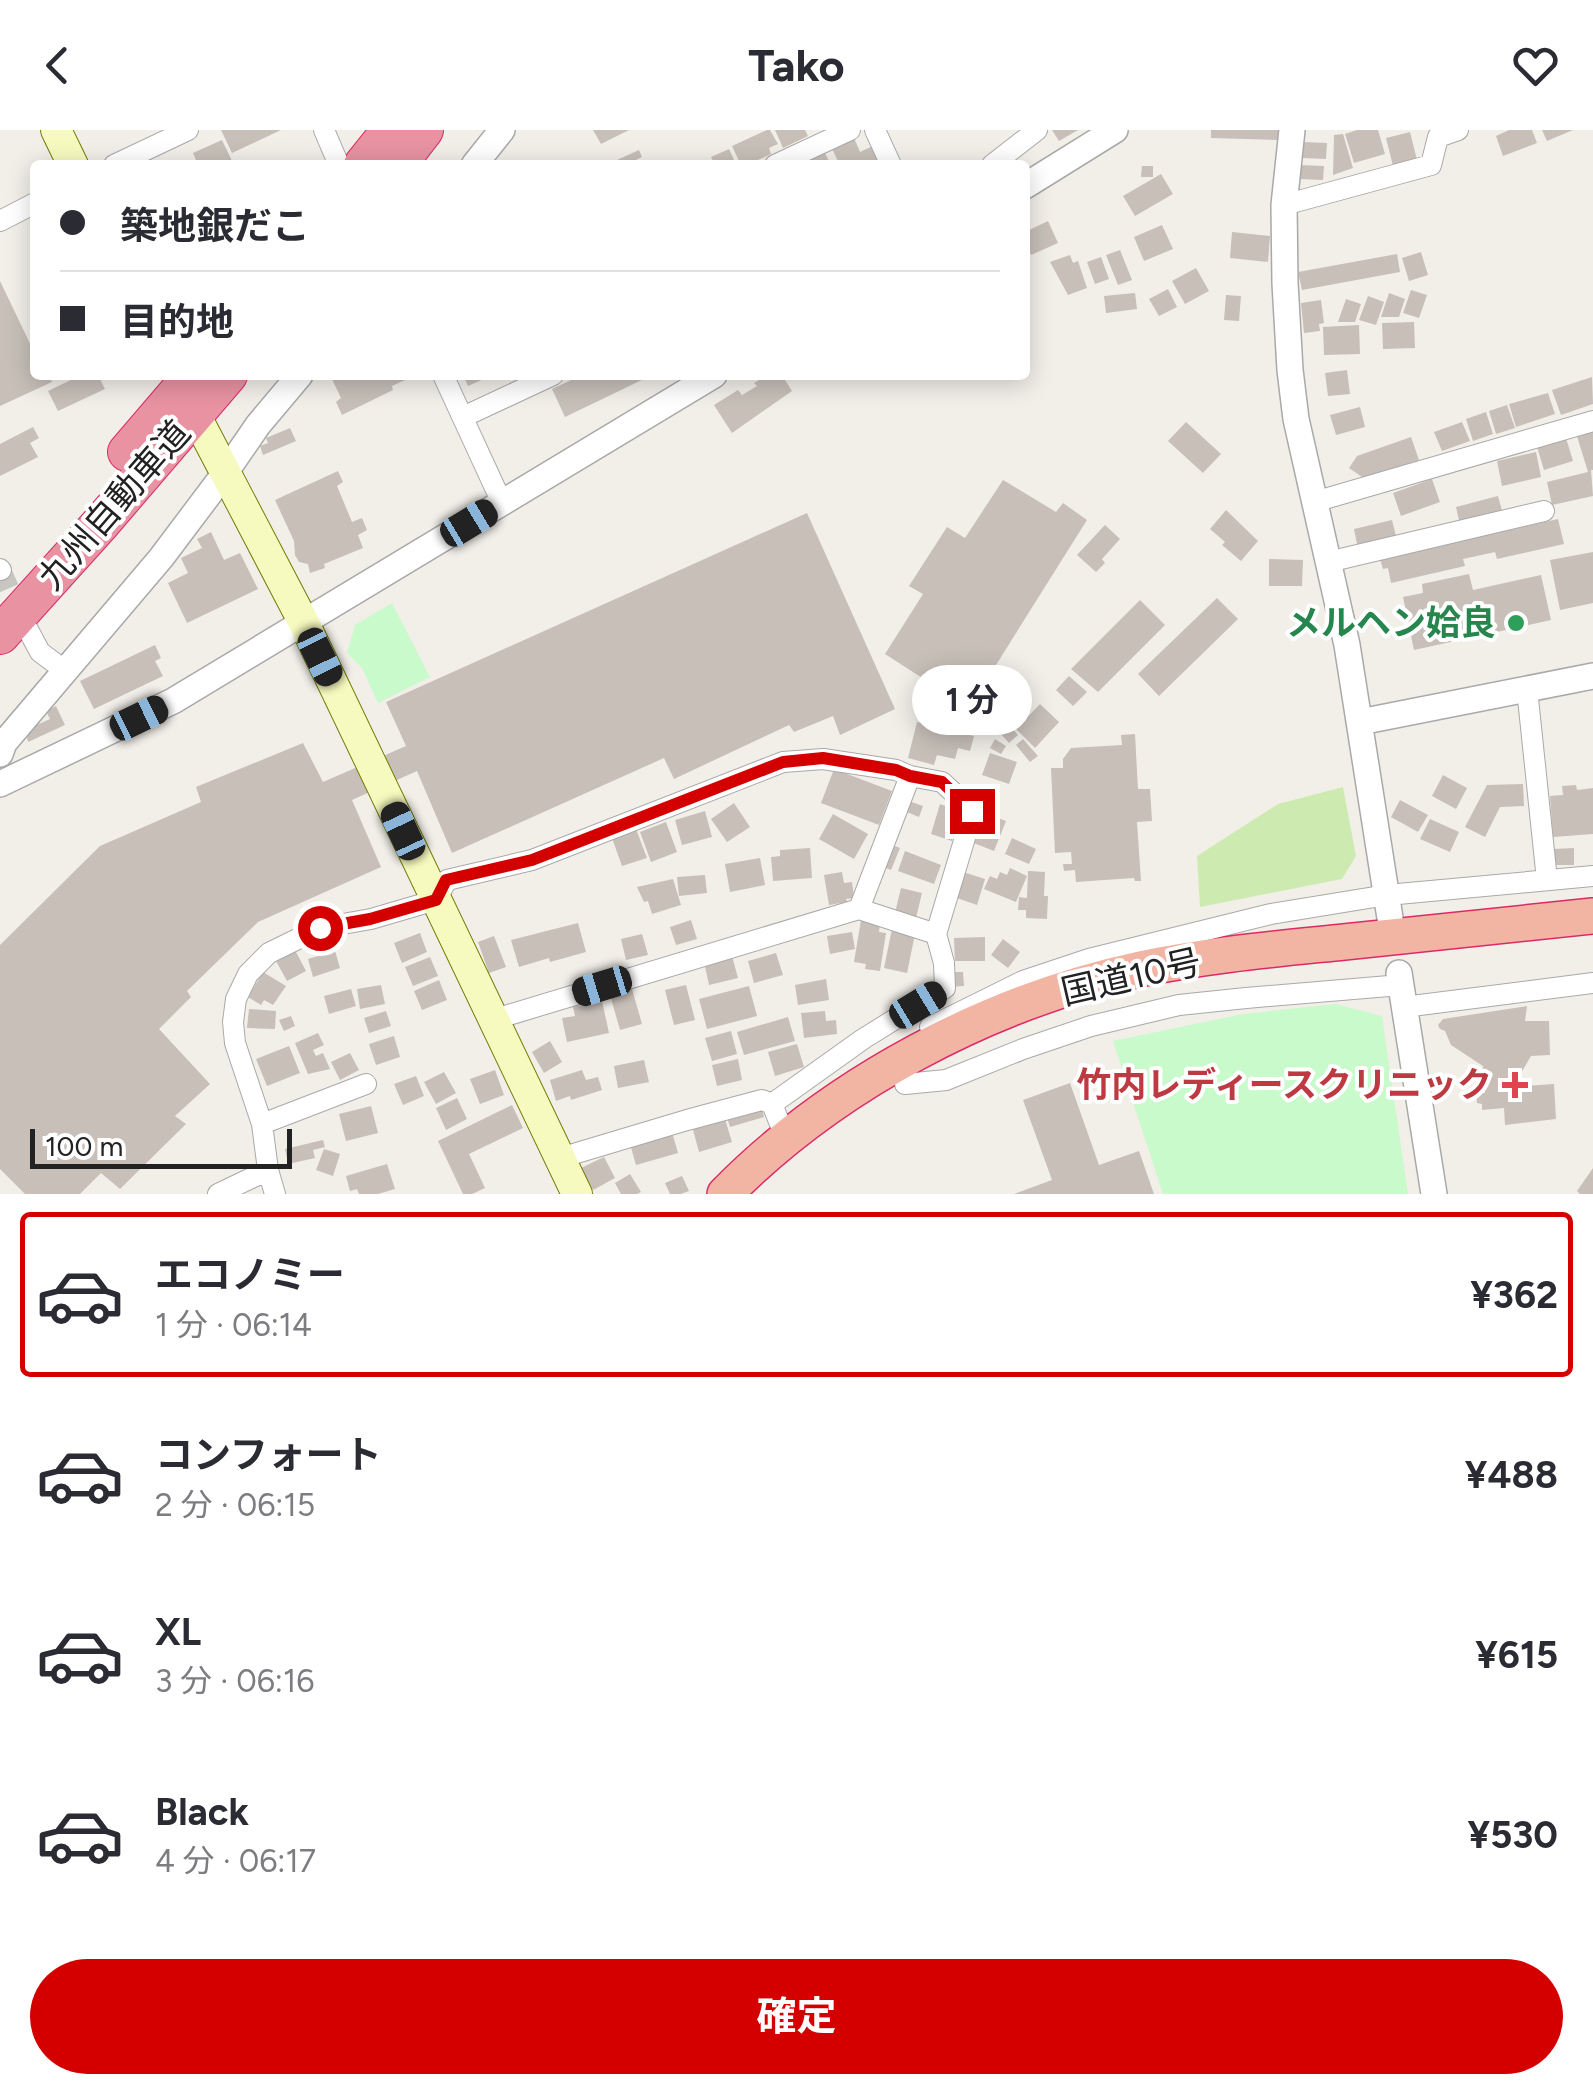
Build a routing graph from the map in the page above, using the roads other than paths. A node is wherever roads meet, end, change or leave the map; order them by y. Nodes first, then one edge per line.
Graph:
1 (56, 130) edge
2 (188, 130) edge
3 (324, 130) edge
4 (391, 130) edge
5 (424, 130) edge
6 (502, 130) edge
7 (850, 130) edge
8 (875, 130) edge
9 (1037, 130) edge
10 (1115, 130) edge
11 (1292, 130) edge
12 (1458, 130) edge
13 (71, 160) edge
14 (125, 160) edge
15 (337, 160) edge
16 (367, 160) edge
17 (401, 160) edge
18 (478, 160) edge
19 (786, 160) edge
20 (890, 160) edge
21 (998, 160) edge
22 (1030, 183) edge
23 (30, 205) edge
24 (1284, 205) junction
25 (0, 220) edge
26 (189, 380) edge
27 (224, 380) edge
28 (296, 380) edge
29 (445, 380) edge
30 (543, 380) edge
31 (706, 380) edge
32 (463, 417) junction
33 (1593, 420) edge
34 (201, 426) dead end
35 (226, 474) junction
36 (1314, 502) junction
37 (502, 503) junction
38 (1544, 511) dead end
39 (1328, 562) junction
40 (0, 597) edge
41 (304, 622) junction
42 (13, 630) edge
43 (64, 670) junction
44 (1593, 676) edge
45 (1526, 689) junction
46 (1360, 722) junction
47 (0, 754) edge
48 (910, 776) junction
49 (0, 784) edge
50 (1593, 876) edge
51 (1547, 880) junction
52 (436, 900) junction
53 (1389, 907) junction
54 (859, 910) junction
55 (1593, 916) edge
56 (936, 934) junction
57 (1593, 940) edge
58 (1593, 983) edge
59 (1401, 989) junction
60 (492, 1020) junction
61 (366, 1084) dead end
62 (905, 1084) junction
63 (857, 1088) junction
64 (772, 1104) junction
65 (262, 1124) junction
66 (786, 1138) junction
67 (560, 1158) junction
68 (268, 1170) junction
69 (218, 1194) edge
70 (275, 1194) edge
71 (577, 1194) edge
72 (725, 1194) edge
73 (754, 1194) edge
74 (1434, 1194) edge

1 - 13 main road
2 - 14 street
3 - 15 street
4 - 16 highway
5 - 17 highway
6 - 18 street
7 - 19 street
8 - 20 street
9 - 21 street
10 - 22 street
11 - 24 street
12 - 24 street
23 - 25 street
24 - 36 street
26 - 40 highway, 九州自動車道
27 - 42 highway, 九州自動車道
28 - 35 street
29 - 32 street
30 - 32 street
31 - 37 street
32 - 37 street
33 - 36 street
34 - 35 main road
35 - 41 main road
35 - 43 street
36 - 39 street
37 - 41 street
38 - 39 street
39 - 46 street
41 - 49 street
41 - 52 main road
42 - 43 street
43 - 47 street
44 - 45 street
45 - 46 street
45 - 51 street
46 - 53 street
48 - 52 street
48 - 54 street
48 - 56 street
50 - 51 street
51 - 53 street
52 - 60 main road
52 - 65 street
53 - 63 street
54 - 56 street
54 - 60 street
55 - 63 highway, 国道10号
56 - 64 street
57 - 62 highway, 国道10号
58 - 59 street
59 - 62 street
59 - 74 street
60 - 67 main road
61 - 65 street
62 - 73 highway, 国道10号
63 - 66 highway, 国道10号
64 - 66 street
64 - 67 street
65 - 68 street
66 - 72 highway, 国道10号
67 - 71 main road
68 - 69 street
68 - 70 street

